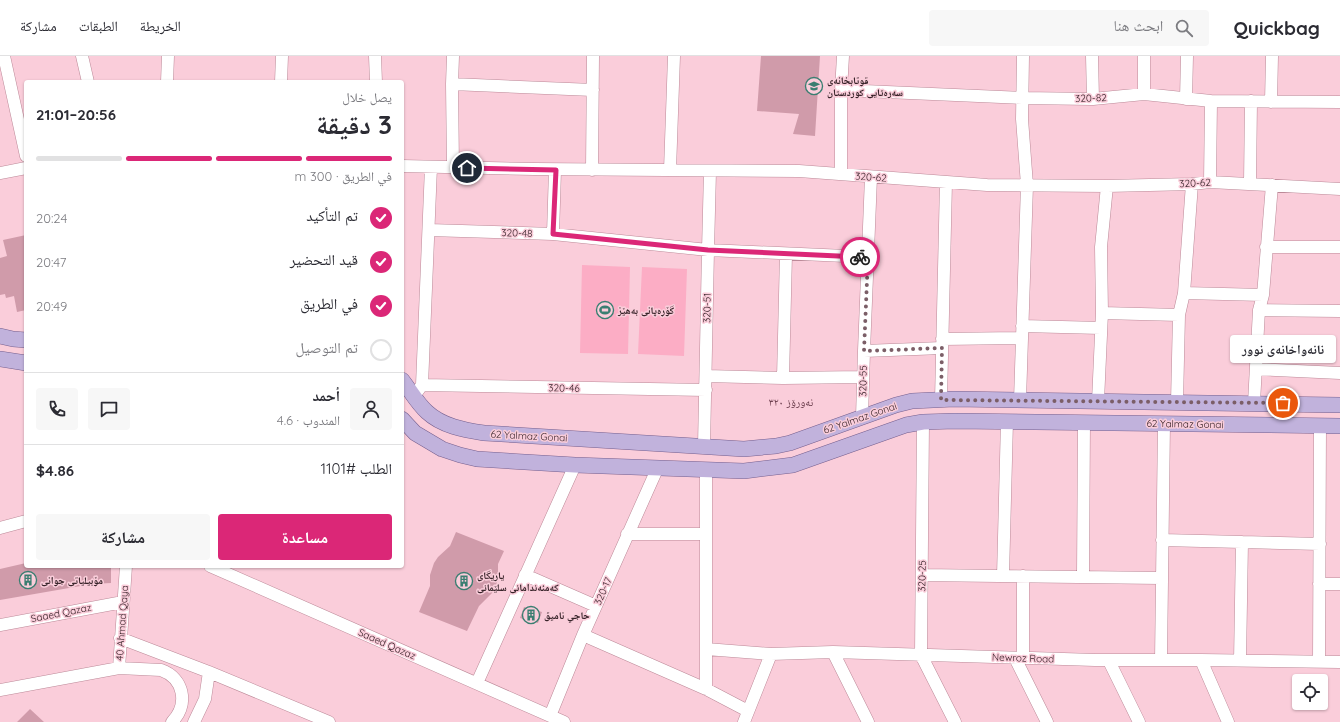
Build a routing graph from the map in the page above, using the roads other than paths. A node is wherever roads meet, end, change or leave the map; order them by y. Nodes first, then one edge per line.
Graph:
1 (4, 56) edge
2 (82, 56) edge
3 (168, 56) edge
4 (282, 56) edge
5 (376, 56) edge
6 (453, 56) edge
7 (593, 56) edge
8 (674, 56) edge
9 (843, 56) edge
10 (1023, 56) edge
11 (1092, 56) edge
12 (1144, 56) edge
13 (1187, 56) edge
14 (1272, 56) edge
15 (88, 80) edge
16 (167, 80) edge
17 (281, 80) edge
18 (376, 80) edge
19 (452, 84) junction
20 (593, 90) junction
21 (841, 90) junction
22 (1144, 94) junction
23 (1022, 98) junction
24 (1093, 99) junction
25 (1186, 100) junction
26 (1210, 101) junction
27 (1251, 101) junction
28 (1270, 102) junction
29 (1340, 102) edge
30 (24, 147) edge
31 (404, 166) edge
32 (431, 167) junction
33 (24, 168) edge
34 (453, 168) junction
35 (556, 170) junction
36 (592, 170) junction
37 (670, 170) junction
38 (710, 171) junction
39 (0, 173) edge
40 (841, 174) junction
41 (871, 177) junction
42 (946, 182) junction
43 (1210, 182) junction
44 (1250, 183) junction
45 (1192, 184) junction
46 (1027, 185) junction
47 (1272, 185) junction
48 (1107, 186) junction
49 (1340, 189) edge
50 (429, 230) junction
51 (553, 234) junction
52 (1266, 247) junction
53 (1340, 247) edge
54 (708, 250) junction
55 (786, 254) junction
56 (868, 257) junction
57 (1184, 293) junction
58 (1262, 294) junction
59 (1259, 310) junction
60 (1340, 311) edge
61 (1102, 313) junction
62 (1179, 315) junction
63 (1101, 328) junction
64 (1022, 332) junction
65 (0, 336) edge
66 (24, 340) edge
67 (942, 344) junction
68 (864, 351) junction
69 (0, 359) edge
70 (24, 363) edge
71 (1256, 369) junction
72 (1340, 373) edge
73 (706, 376) junction
74 (863, 377) junction
75 (783, 378) junction
76 (404, 381) edge
77 (706, 390) junction
78 (418, 391) junction
79 (941, 400) junction
80 (1020, 400) junction
81 (1098, 401) junction
82 (1177, 402) junction
83 (1254, 403) junction
84 (1340, 405) edge
85 (862, 417) junction
86 (404, 421) edge
87 (1007, 421) junction
88 (923, 422) junction
89 (1084, 422) junction
90 (1164, 423) junction
91 (1320, 425) junction
92 (1340, 426) edge
93 (829, 429) junction
94 (704, 446) junction
95 (837, 449) junction
96 (576, 465) junction
97 (658, 467) junction
98 (706, 470) junction
99 (24, 522) edge
100 (0, 528) edge
101 (628, 534) junction
102 (706, 534) junction
103 (1162, 540) junction
104 (1242, 542) junction
105 (1320, 544) junction
106 (126, 568) edge
107 (215, 568) edge
108 (524, 575) junction
109 (922, 575) junction
110 (1003, 576) junction
111 (1023, 576) junction
112 (1083, 577) junction
113 (1161, 578) junction
114 (1319, 584) junction
115 (1340, 584) edge
116 (123, 602) junction
117 (596, 606) junction
118 (0, 625) edge
119 (583, 635) junction
120 (120, 638) junction
121 (706, 649) junction
122 (833, 652) junction
123 (771, 654) junction
124 (921, 655) junction
125 (1019, 658) junction
126 (1109, 660) junction
127 (1161, 660) junction
128 (1201, 660) junction
129 (1240, 661) junction
130 (1319, 662) junction
131 (1340, 662) edge
132 (118, 668) junction
133 (209, 672) junction
134 (476, 683) junction
135 (0, 690) edge
136 (706, 690) junction
137 (550, 716) junction
138 (746, 716) edge
139 (172, 722) edge
140 (194, 722) edge
141 (330, 722) edge
142 (564, 722) edge
143 (868, 722) edge
144 (955, 722) edge
145 (1047, 722) edge
146 (1139, 722) edge
147 (1228, 722) edge

1 - 30 street
2 - 15 street
3 - 16 street
4 - 17 street
5 - 18 street
6 - 19 street
7 - 20 street
8 - 37 street
9 - 21 street
10 - 23 street
11 - 24 street
12 - 22 street
13 - 25 street
14 - 28 street
19 - 20 street
19 - 34 street
20 - 36 street
21 - 23 street, 320-82
21 - 40 street
22 - 24 street, 320-82
22 - 25 street, 320-82
23 - 24 street, 320-82
23 - 46 street
25 - 26 street, 320-82
26 - 27 street, 320-82
26 - 43 street
27 - 28 street, 320-82
27 - 44 street
28 - 29 street, 320-82
31 - 32 street, 320-62
32 - 34 street, 320-62
32 - 50 street
33 - 39 street
34 - 35 street, 320-62
35 - 36 street, 320-62
35 - 51 street
36 - 37 street, 320-62
37 - 38 street, 320-62
38 - 40 street, 320-62
38 - 54 street, 320-51
40 - 41 street, 320-62
41 - 42 street, 320-62
41 - 56 street, 320-55
42 - 46 street, 320-62
42 - 67 street
43 - 44 street, 320-62
43 - 45 street, 320-62
44 - 47 street, 320-62
45 - 48 street, 320-62
45 - 57 street
46 - 48 street, 320-62
46 - 64 street
47 - 49 street, 320-62
47 - 52 street
48 - 61 street
50 - 51 street, 320-48
50 - 78 street
51 - 54 street, 320-48
52 - 53 street
52 - 58 street
54 - 55 street, 320-48
54 - 73 street, 320-51
55 - 56 street, 320-48
55 - 75 street
56 - 68 street, 320-55
57 - 58 street
57 - 62 street
58 - 59 street
59 - 60 street
59 - 71 street
61 - 62 street
61 - 63 street
62 - 82 street
63 - 64 street
63 - 81 street
64 - 67 street
64 - 80 street
65 - 66 main road
67 - 68 street
67 - 79 street
68 - 74 street, 320-55
69 - 70 main road
71 - 72 street
71 - 83 street
73 - 75 street
73 - 77 street, 320-51
74 - 75 street
74 - 85 street, 320-55
76 - 78 main road, 62 Yalmaz Gonai
77 - 78 street, 320-46
77 - 94 street, 320-51
78 - 94 main road, 62 Yalmaz Gonai
79 - 80 main road, 62 Yalmaz Gonai
79 - 85 main road, 62 Yalmaz Gonai
80 - 81 main road, 62 Yalmaz Gonai
81 - 82 main road, 62 Yalmaz Gonai
82 - 83 main road, 62 Yalmaz Gonai
83 - 84 main road, 62 Yalmaz Gonai
85 - 93 main road, 62 Yalmaz Gonai
86 - 96 main road, 62 Yalmaz Gonai
87 - 88 main road, 62 Yalmaz Gonai
87 - 89 main road, 62 Yalmaz Gonai
87 - 110 street
88 - 95 main road, 62 Yalmaz Gonai
88 - 109 street, 320-25
89 - 90 main road, 62 Yalmaz Gonai
89 - 112 street
90 - 91 main road, 62 Yalmaz Gonai
90 - 103 street
91 - 92 main road, 62 Yalmaz Gonai
91 - 105 street
93 - 94 main road, 62 Yalmaz Gonai
93 - 95 main road
95 - 98 main road, 62 Yalmaz Gonai
96 - 97 main road, 62 Yalmaz Gonai
96 - 108 street
97 - 98 main road, 62 Yalmaz Gonai
97 - 101 street, 320-17
98 - 102 street
99 - 100 street
101 - 102 street
101 - 117 street, 320-17
102 - 121 street
103 - 104 street
103 - 113 street
104 - 105 street
104 - 129 street
105 - 114 street
106 - 116 street, 40 Ahmad Qaya
107 - 134 street, Saaed Qazaz
108 - 117 street
108 - 134 street
109 - 110 street
109 - 124 street, 320-25
110 - 111 street
111 - 112 street
111 - 125 street
112 - 113 street
113 - 127 street
114 - 115 street
114 - 130 street
116 - 118 street, Saaed Qazaz
116 - 120 street, 40 Ahmad Qaya
117 - 119 street, 320-17
119 - 136 street
119 - 137 street, 320-17
120 - 132 street, 40 Ahmad Qaya
120 - 133 street
121 - 123 street, Newroz Road
121 - 136 street
122 - 123 street, Newroz Road
122 - 124 street, Newroz Road
122 - 143 street
123 - 138 street
124 - 125 street, Newroz Road
124 - 144 street, 320-25
125 - 126 street, Newroz Road
125 - 145 street
126 - 127 street, Newroz Road
126 - 146 street
127 - 128 street, Newroz Road
128 - 129 street, Newroz Road
128 - 147 street
129 - 130 street, Newroz Road
130 - 131 street, Newroz Road
132 - 135 street
132 - 139 street, 40 Ahmad Qaya
133 - 140 street
133 - 141 street
134 - 137 street, Saaed Qazaz
136 - 138 street
137 - 142 street, Saaed Qazaz

